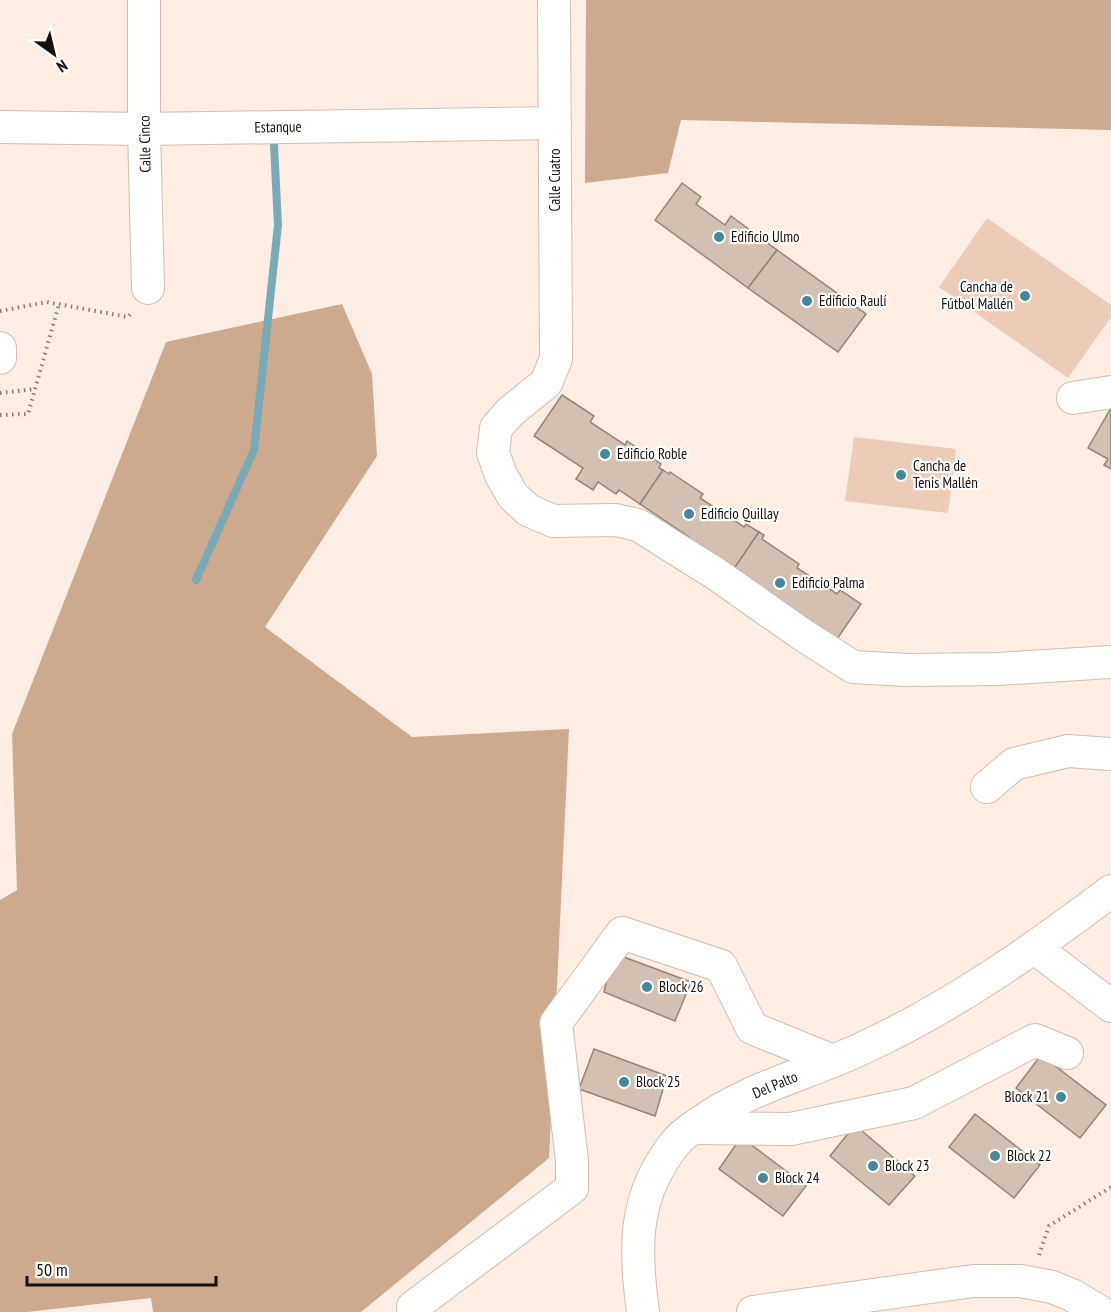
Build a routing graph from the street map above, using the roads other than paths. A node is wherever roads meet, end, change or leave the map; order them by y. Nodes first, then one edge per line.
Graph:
1 (144, 0) edge
2 (554, 0) edge
3 (555, 123) junction
4 (0, 127) edge
5 (144, 129) junction
6 (148, 288) road end
7 (0, 348) edge
8 (0, 358) edge
9 (1111, 392) edge
10 (1073, 398) dead end
11 (1111, 662) edge
12 (1111, 754) edge
13 (987, 787) dead end
14 (1111, 891) edge
15 (1035, 948) junction
16 (1111, 1006) edge
17 (1066, 1053) dead end
18 (833, 1061) junction
19 (692, 1128) junction
20 (413, 1307) dead end
21 (643, 1312) edge
22 (753, 1312) edge
23 (1100, 1312) edge

1 - 5 street, Calle Cinco
2 - 3 street, Calle Cuatro
3 - 5 street, Estanque
3 - 11 street, Calle Cuatro
4 - 5 street, Estanque
5 - 6 street, Calle Cinco
7 - 8 street
9 - 10 street
12 - 13 street
14 - 15 street, Del Palto
15 - 16 street
15 - 18 street, Del Palto
17 - 19 street
18 - 19 street, Del Palto
18 - 20 street
19 - 21 street, Del Palto
22 - 23 street

